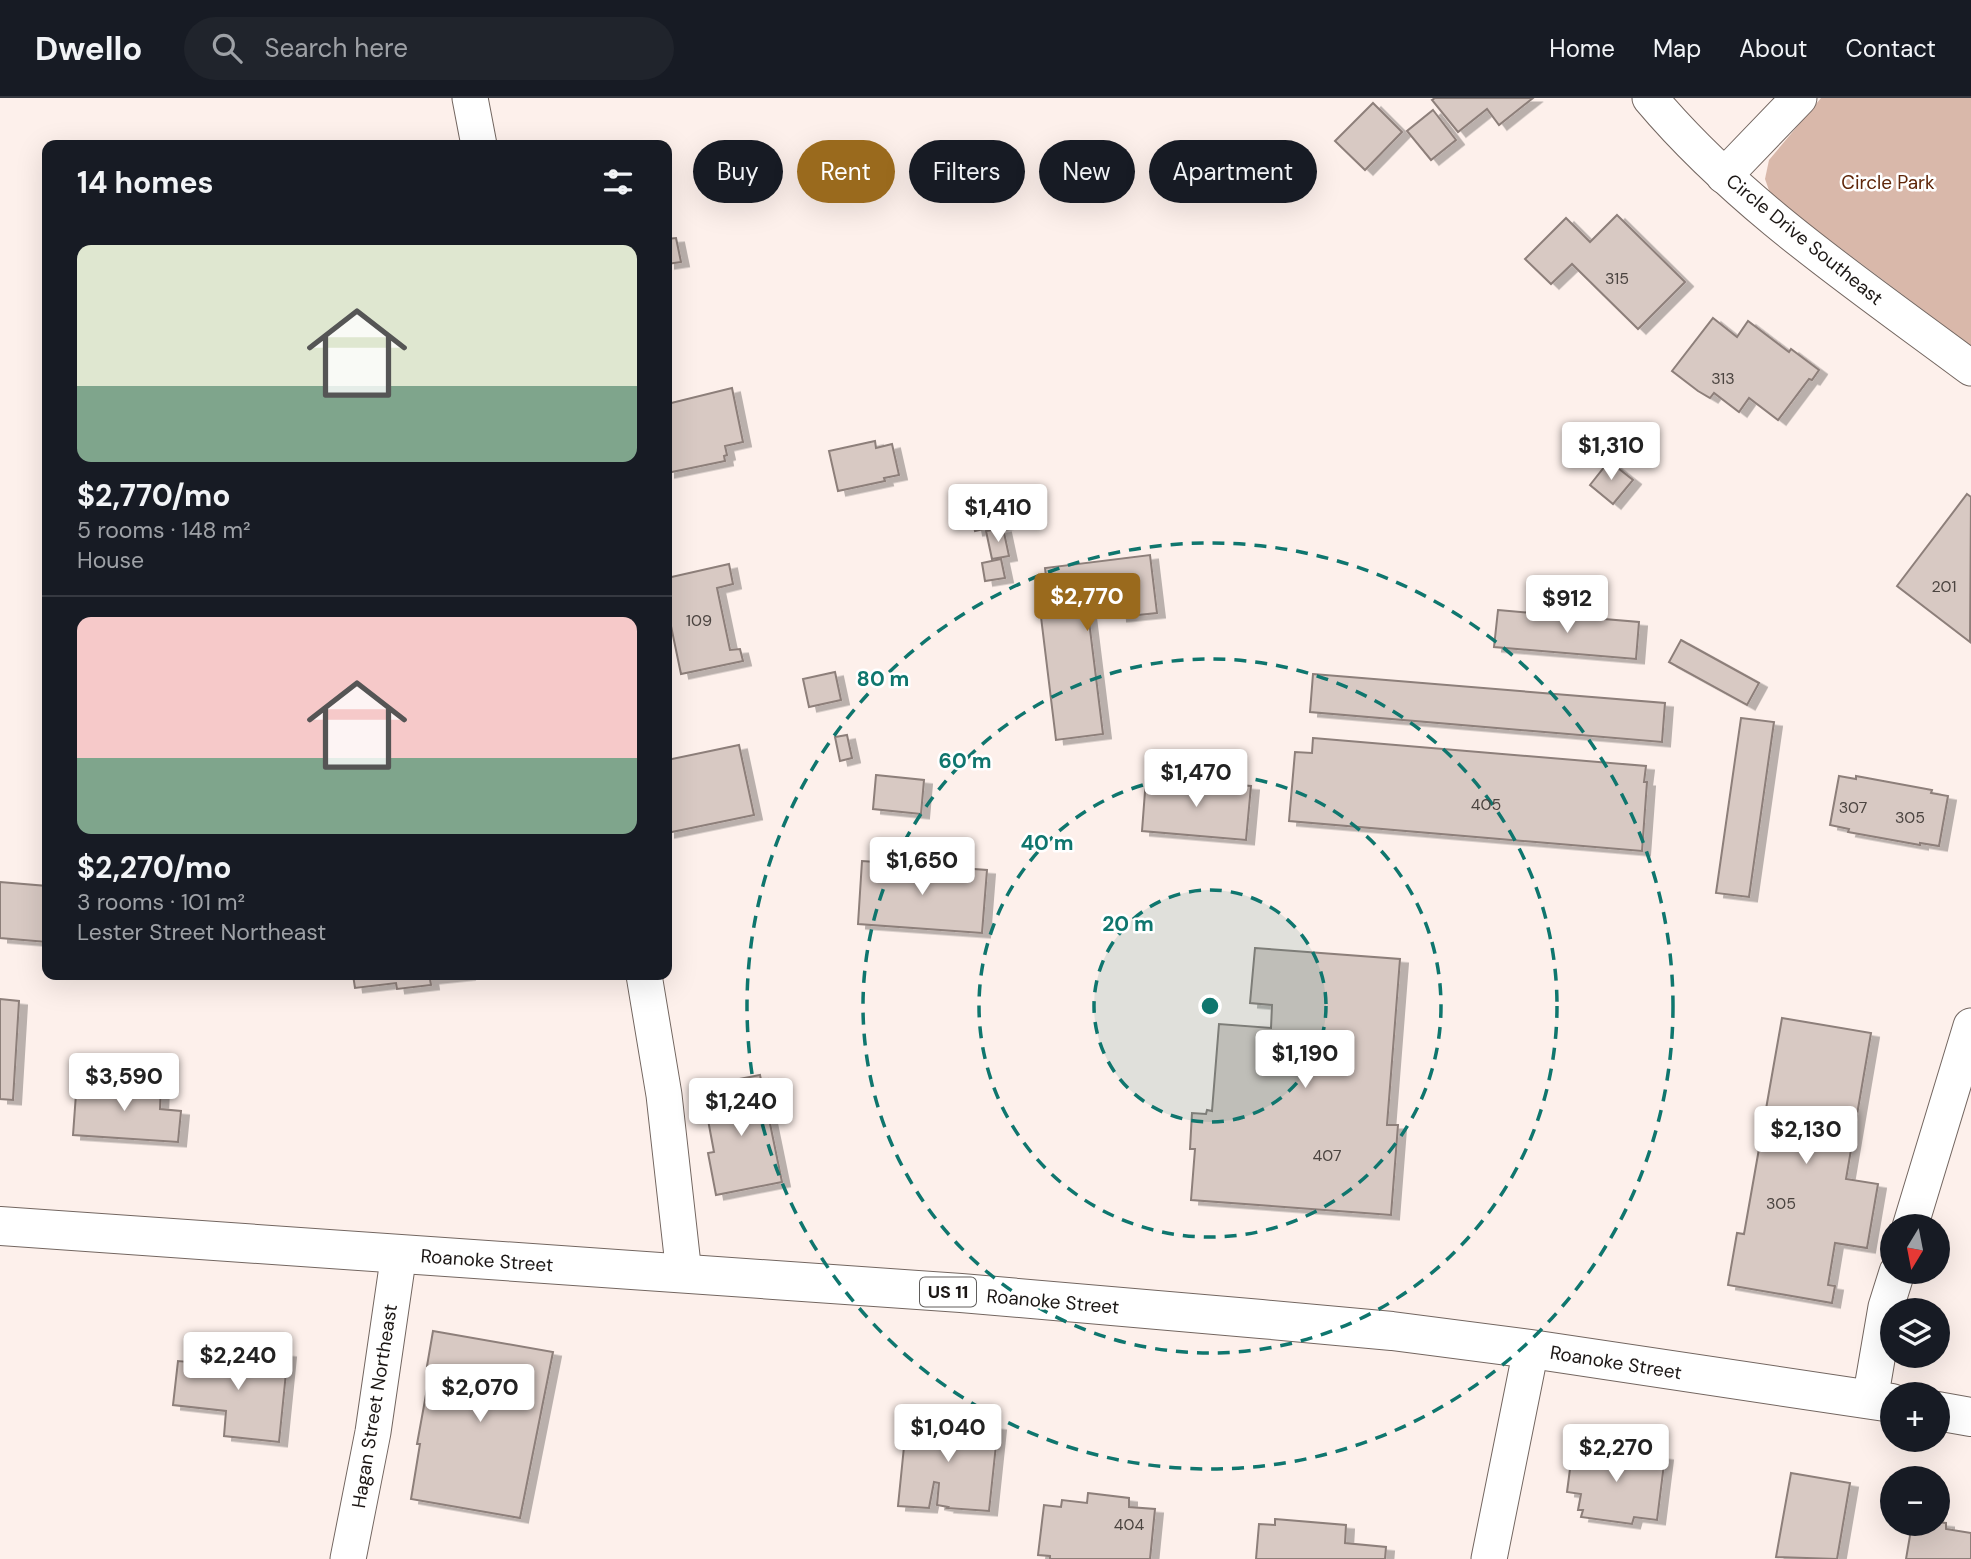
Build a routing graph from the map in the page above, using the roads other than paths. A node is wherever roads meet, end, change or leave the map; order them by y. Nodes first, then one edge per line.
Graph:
1 (470, 98) edge
2 (1650, 98) edge
3 (1799, 98) edge
4 (478, 140) edge
5 (1724, 176) junction
6 (1971, 368) edge
7 (644, 980) edge
8 (1971, 1026) edge
9 (1914, 1214) edge
10 (0, 1226) edge
11 (399, 1253) junction
12 (684, 1274) junction
13 (1893, 1284) edge
14 (1531, 1349) junction
15 (1882, 1382) edge
16 (1880, 1402) edge
17 (1950, 1414) edge
18 (1971, 1417) edge
19 (348, 1559) edge
20 (1489, 1559) edge

1 - 4 street
2 - 5 street, Circle Drive Southeast
3 - 5 street
5 - 6 street, Circle Drive Southeast
7 - 12 street
8 - 9 street
10 - 11 main road, Roanoke Street / US 11
11 - 12 main road, Roanoke Street / US 11
11 - 19 street, Hagan Street Northeast
12 - 14 main road, Roanoke Street / US 11
13 - 15 street
14 - 16 main road, Roanoke Street / US 11
14 - 20 street
17 - 18 main road

